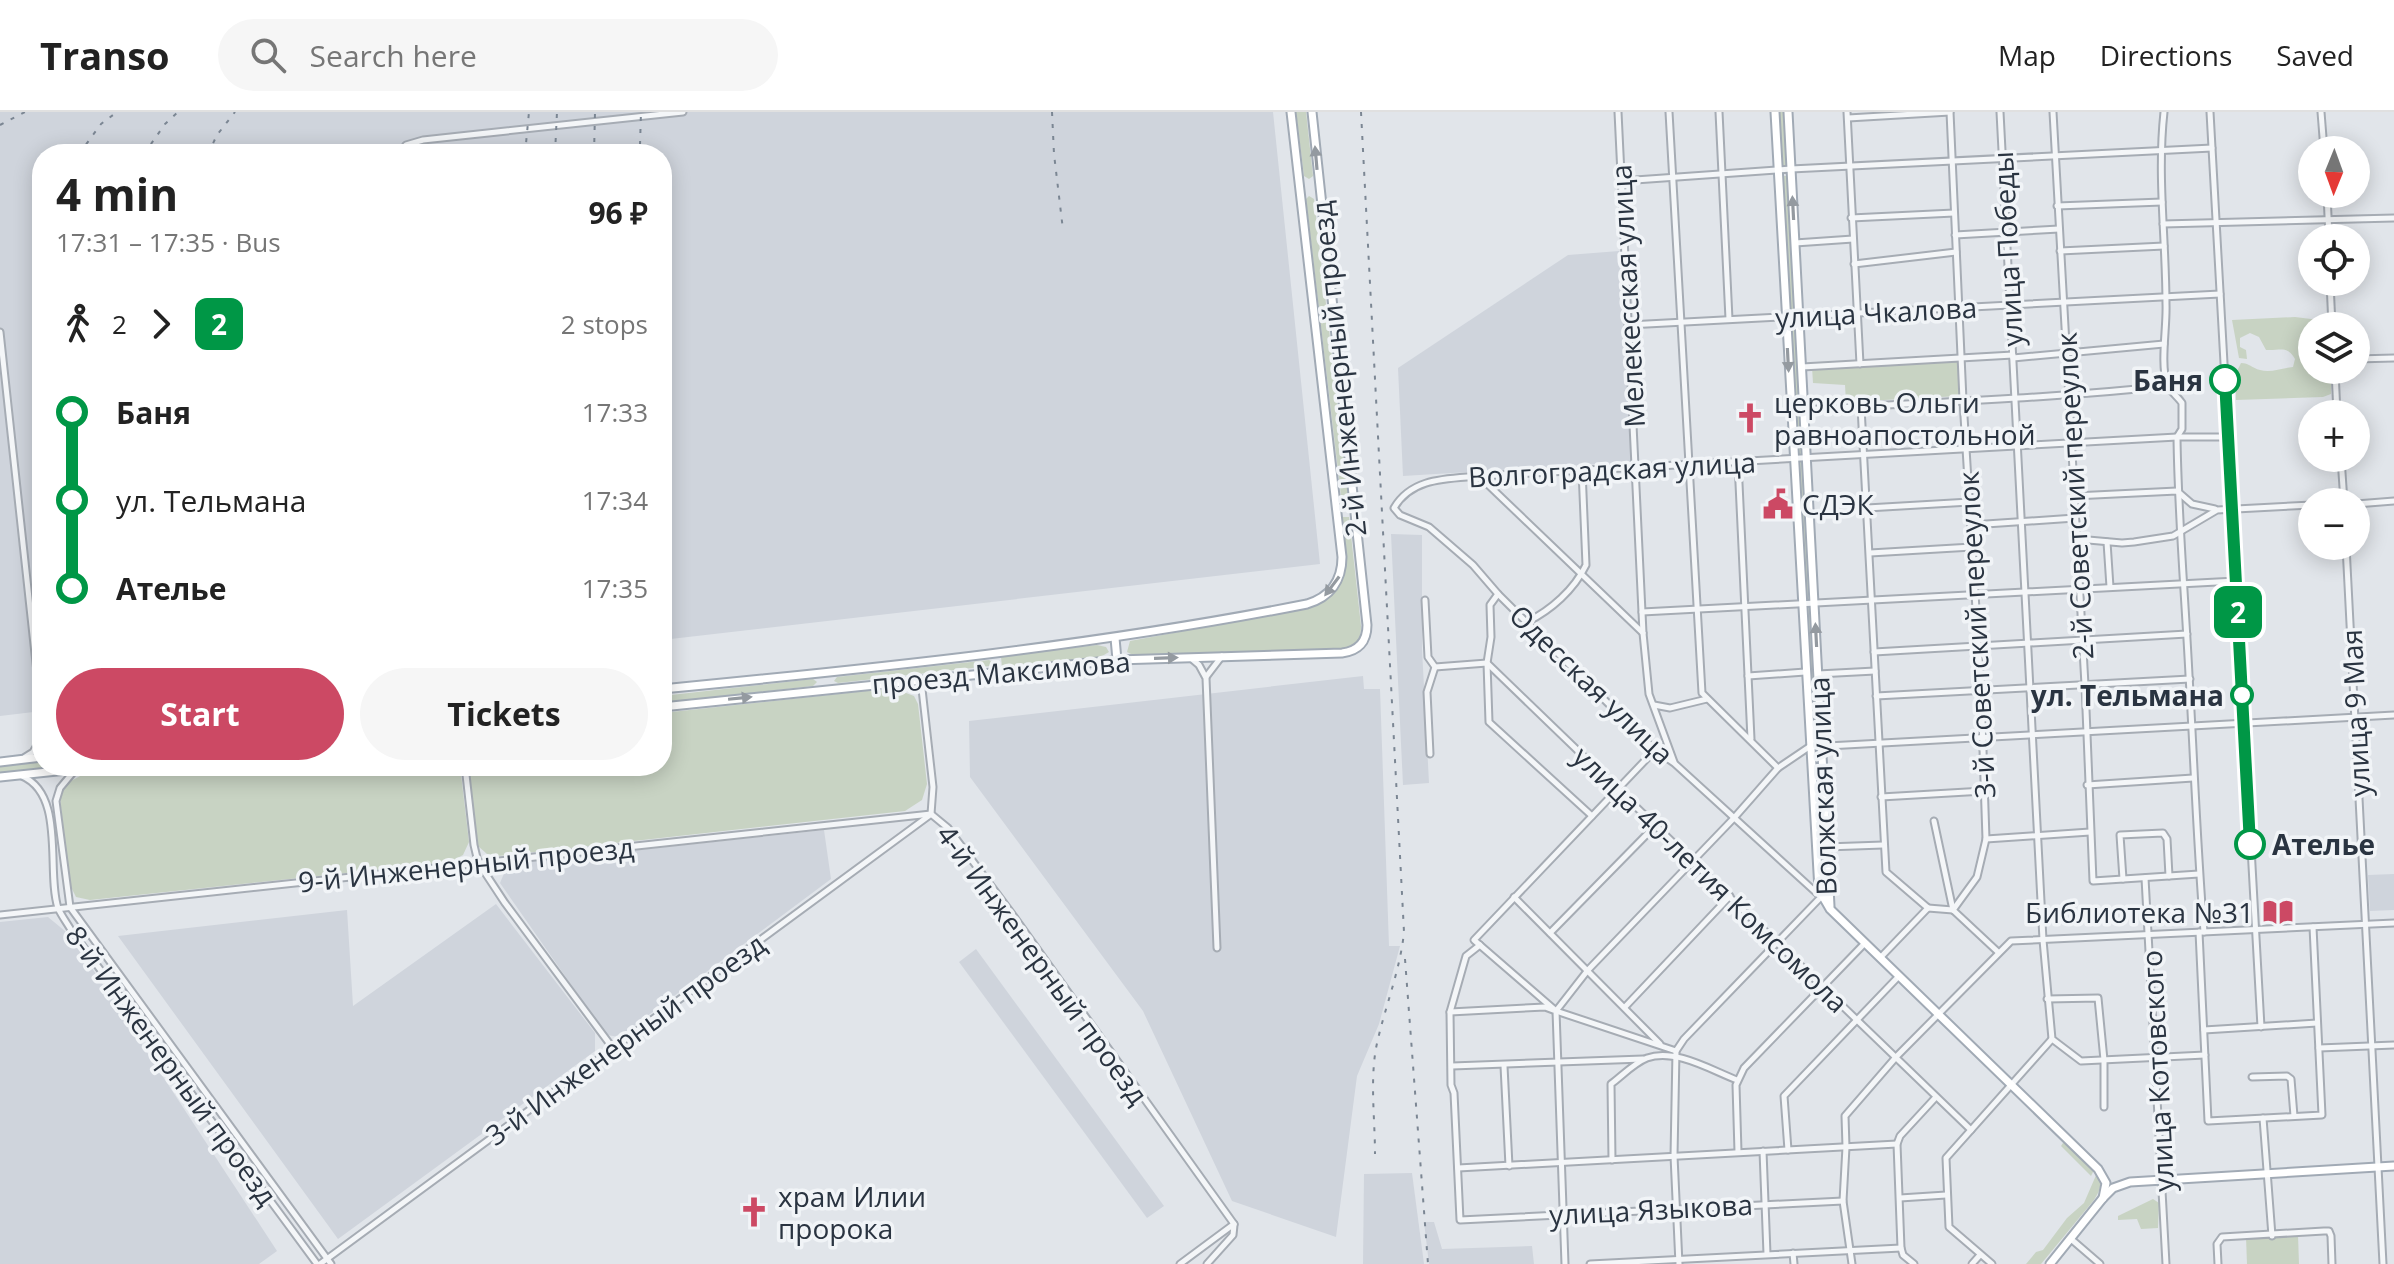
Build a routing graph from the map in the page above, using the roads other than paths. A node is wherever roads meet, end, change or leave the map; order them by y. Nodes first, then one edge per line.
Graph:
1 (683, 112) edge
2 (1291, 112) edge
3 (1312, 112) edge
4 (1618, 112) edge
5 (1669, 112) edge
6 (1719, 112) edge
7 (1775, 112) edge
8 (1788, 112) edge
9 (1950, 112) edge
10 (2000, 112) edge
11 (2053, 112) edge
12 (2164, 112) edge
13 (2210, 112) edge
14 (2321, 112) edge
15 (1848, 115) edge
16 (2323, 136) edge
17 (409, 144) edge
18 (2212, 148) junction
19 (2160, 151) junction
20 (2055, 155) junction
21 (2002, 158) junction
22 (1952, 161) junction
23 (1849, 166) junction
24 (1791, 169) junction
25 (1777, 170) junction
26 (1722, 174) junction
27 (1673, 177) junction
28 (1621, 181) junction
29 (1318, 186) junction
30 (1301, 187) junction
31 (2162, 202) junction
32 (2057, 206) junction
33 (2328, 208) edge
34 (1954, 213) junction
35 (1851, 218) junction
36 (2394, 218) edge
37 (2329, 219) junction
38 (2216, 222) junction
39 (2163, 224) junction
40 (2329, 224) edge
41 (2059, 229) junction
42 (2006, 232) junction
43 (1955, 235) junction
44 (1853, 239) junction
45 (1795, 243) junction
46 (2164, 246) junction
47 (2060, 251) junction
48 (1956, 252) junction
49 (1854, 264) junction
50 (2220, 294) junction
51 (2166, 297) junction
52 (2062, 302) junction
53 (2010, 305) junction
54 (1959, 307) junction
55 (1857, 313) junction
56 (1786, 316) junction
57 (1799, 316) junction
58 (1729, 319) junction
59 (1681, 322) junction
60 (1628, 325) junction
61 (0, 332) edge
62 (2164, 344) junction
63 (2065, 354) junction
64 (2013, 357) junction
65 (2394, 358) edge
66 (1961, 359) junction
67 (2370, 359) edge
68 (1860, 364) junction
69 (1802, 367) junction
70 (2167, 386) junction
71 (2016, 397) junction
72 (2068, 397) junction
73 (1963, 400) junction
74 (1861, 407) junction
75 (1804, 410) junction
76 (2177, 437) junction
77 (2228, 437) junction
78 (2071, 445) junction
79 (2018, 446) junction
80 (1966, 449) junction
81 (1864, 455) junction
82 (1807, 458) junction
83 (1793, 459) junction
84 (1738, 462) junction
85 (1689, 464) junction
86 (1636, 467) junction
87 (1582, 470) junction
88 (1480, 476) junction
89 (1428, 481) joint
90 (2177, 491) junction
91 (2074, 496) junction
92 (2394, 501) edge
93 (1970, 502) junction
94 (2370, 503) edge
95 (1353, 505) junction
96 (2298, 505) edge
97 (1338, 507) junction
98 (2232, 507) junction
99 (1867, 508) junction
100 (2217, 510) junction
101 (2075, 518) junction
102 (2022, 521) junction
103 (1971, 525) junction
104 (2179, 533) junction
105 (2077, 539) junction
106 (2107, 542) junction
107 (1972, 547) junction
108 (1870, 553) junction
109 (2347, 560) edge
110 (1582, 574) junction
111 (2236, 581) junction
112 (2185, 583) junction
113 (2110, 587) junction
114 (2078, 589) junction
115 (2026, 591) junction
116 (1498, 594) junction
117 (1974, 594) junction
118 (1871, 599) junction
119 (1425, 600) dead end
120 (1815, 602) junction
121 (1801, 603) junction
122 (1307, 604) joint
123 (1745, 606) junction
124 (1697, 609) junction
125 (1642, 612) junction
126 (1527, 622) junction
127 (32, 626) edge
128 (1643, 633) junction
129 (2187, 634) junction
130 (1115, 638) junction
131 (2082, 640) junction
132 (2028, 642) junction
133 (1978, 646) junction
134 (1874, 652) junction
135 (1342, 653) joint
136 (996, 654) junction
137 (1222, 656) junction
138 (1189, 657) junction
139 (1117, 660) junction
140 (1487, 663) junction
141 (1435, 667) junction
142 (1875, 671) junction
143 (998, 672) junction
144 (1805, 672) junction
145 (826, 673) junction
146 (1818, 674) junction
147 (1748, 676) junction
148 (1206, 678) junction
149 (921, 679) junction
150 (2190, 679) junction
151 (2085, 685) junction
152 (2031, 687) junction
153 (672, 688) edge
154 (827, 688) junction
155 (1981, 690) junction
156 (1876, 696) junction
157 (1707, 699) junction
158 (1653, 705) junction
159 (672, 706) edge
160 (2394, 715) edge
161 (2355, 717) junction
162 (2244, 724) junction
163 (2190, 727) junction
164 (2086, 732) junction
165 (2033, 735) junction
166 (1981, 738) junction
167 (1751, 740) junction
168 (1878, 744) junction
169 (1809, 747) junction
170 (1822, 747) junction
171 (1655, 750) junction
172 (32, 753) edge
173 (1430, 754) dead end
174 (32, 758) edge
175 (21, 760) junction
176 (0, 762) edge
177 (1674, 763) junction
178 (1778, 768) junction
179 (32, 774) edge
180 (17, 775) junction
181 (70, 776) edge
182 (466, 776) edge
183 (0, 777) edge
184 (2193, 778) junction
185 (2087, 785) junction
186 (1618, 789) junction
187 (1984, 791) junction
188 (1881, 797) junction
189 (931, 814) junction
190 (1592, 816) junction
191 (1734, 818) junction
192 (1934, 821) dead end
193 (1656, 825) junction
194 (2090, 832) junction
195 (2039, 835) junction
196 (1986, 839) junction
197 (1883, 845) junction
198 (1826, 847) junction
199 (1693, 860) junction
200 (478, 862) junction
201 (2199, 874) junction
202 (2169, 876) junction
203 (2145, 878) junction
204 (2123, 879) junction
205 (1730, 896) junction
206 (1514, 897) junction
207 (1821, 897) junction
208 (70, 907) junction
209 (58, 908) junction
210 (1928, 908) junction
211 (1830, 909) junction
212 (1953, 910) junction
213 (0, 915) edge
214 (2394, 923) edge
215 (2366, 924) junction
216 (2313, 927) junction
217 (2255, 929) junction
218 (2202, 932) junction
219 (1550, 933) junction
220 (2150, 934) junction
221 (2043, 940) junction
222 (1776, 943) junction
223 (1865, 943) junction
224 (1480, 945) junction
225 (1217, 948) dead end
226 (1998, 952) junction
227 (1880, 958) junction
228 (1588, 970) junction
229 (1899, 976) junction
230 (1821, 986) junction
231 (2047, 999) junction
232 (1625, 1007) junction
233 (1556, 1011) junction
234 (1450, 1012) junction
235 (1938, 1014) junction
236 (1857, 1019) junction
237 (2317, 1023) junction
238 (2261, 1027) junction
239 (2204, 1030) junction
240 (2052, 1039) junction
241 (2394, 1045) edge
242 (1662, 1046) junction
243 (612, 1047) junction
244 (2372, 1047) junction
245 (2319, 1048) junction
246 (1676, 1054) junction
247 (2205, 1055) junction
248 (1897, 1056) junction
249 (2155, 1058) junction
250 (1646, 1059) junction
251 (2104, 1060) junction
252 (1558, 1061) junction
253 (1452, 1066) junction
254 (1504, 1066) junction
255 (2252, 1077) dead end
256 (1737, 1080) junction
257 (2012, 1086) junction
258 (1936, 1097) junction
259 (2104, 1107) dead end
260 (2294, 1116) junction
261 (2263, 1118) junction
262 (1971, 1130) junction
263 (1897, 1144) junction
264 (1846, 1147) junction
265 (1788, 1150) junction
266 (1763, 1151) junction
267 (1738, 1152) junction
268 (1674, 1156) junction
269 (1612, 1160) junction
270 (1561, 1164) junction
271 (1509, 1166) junction
272 (2394, 1166) edge
273 (2377, 1167) junction
274 (1458, 1168) junction
275 (2098, 1169) junction
276 (2266, 1174) junction
277 (2163, 1179) junction
278 (2130, 1182) junction
279 (1946, 1195) junction
280 (1899, 1198) junction
281 (2103, 1198) junction
282 (1843, 1201) junction
283 (1765, 1203) junction
284 (1677, 1207) junction
285 (1563, 1215) junction
286 (1234, 1224) junction
287 (2272, 1236) junction
288 (2071, 1239) junction
289 (1901, 1248) junction
290 (1851, 1251) junction
291 (1793, 1253) junction
292 (1767, 1254) junction
293 (1980, 1255) junction
294 (1744, 1260) edge
295 (329, 1261) edge
296 (1679, 1261) edge
297 (1619, 1263) edge
298 (318, 1264) edge
299 (1180, 1264) edge
300 (1207, 1264) edge
301 (1565, 1264) edge
302 (1590, 1264) edge
303 (1794, 1264) edge
304 (1852, 1264) edge
305 (1914, 1264) edge
306 (1972, 1264) edge
307 (1992, 1264) edge
308 (2050, 1264) edge
309 (2100, 1264) edge
310 (2166, 1264) edge
311 (2218, 1264) edge
312 (2332, 1264) edge
313 (2383, 1264) edge

1 - 17 street
2 - 30 main road, 2-й Инженерный проезд
29 -> 3 main road, 2-й Инженерный проезд
4 - 28 street, Мелекесская улица
5 - 27 street
6 - 26 street
7 - 25 main road, Волжская улица
8 - 24 main road, Волжская улица
9 - 15 street
9 - 22 street, 3-й Советский переулок
10 - 21 street, улица Победы
11 - 20 street, 2-й Советский переулок
12 - 19 street
13 - 18 street
14 - 16 street
15 - 23 street
18 - 19 street
18 - 38 street
19 - 20 street
19 - 31 street
20 - 21 street
20 - 32 street, 2-й Советский переулок
21 - 22 street
21 - 42 street, улица Победы
22 - 23 street
22 - 34 street, 3-й Советский переулок
23 - 24 street
23 - 35 street
24 - 25 street
45 -> 24 main road, Волжская улица
25 - 26 street
25 - 56 main road, Волжская улица
26 - 27 street
26 - 58 street
27 - 28 street
27 - 59 street
28 - 60 street, Мелекесская улица
29 - 30 main road
29 - 95 main road, 2-й Инженерный проезд
30 - 97 main road, 2-й Инженерный проезд
31 - 32 street
31 - 39 street
32 - 41 street, 2-й Советский переулок
33 - 37 street
34 - 35 street
34 - 43 street, 3-й Советский переулок
35 - 44 street
36 - 37 street
37 - 38 street
37 - 40 street
38 - 39 street
38 - 50 street
39 - 46 street
41 - 42 street
41 - 47 street, 2-й Советский переулок
42 - 43 street
42 - 53 street, улица Победы
43 - 48 street, 3-й Советский переулок
44 - 45 street
44 - 49 street
45 - 57 main road, Волжская улица
46 - 47 street
46 - 51 street
47 - 52 street, 2-й Советский переулок
48 - 49 street
48 - 54 street, 3-й Советский переулок
49 - 55 street
50 - 51 street, улица Чкалова
50 - 77 street
51 - 52 street, улица Чкалова
51 - 62 street
52 - 53 street, улица Чкалова
52 - 63 street, 2-й Советский переулок
53 - 54 street, улица Чкалова
53 - 64 street, улица Победы
54 - 55 street, улица Чкалова
54 - 66 street, 3-й Советский переулок
55 - 57 street, улица Чкалова
55 - 68 street
56 - 57 street, улица Чкалова
56 - 58 street, улица Чкалова
56 -> 83 main road, Волжская улица
57 - 69 main road, Волжская улица
58 - 59 street, улица Чкалова
59 - 60 street, улица Чкалова
59 - 85 street
60 - 86 street, Мелекесская улица
61 - 127 street
62 - 63 street
62 - 70 street
63 - 64 street
63 - 72 street, 2-й Советский переулок
64 - 66 street
64 - 71 street, улица Победы
65 - 67 street
66 - 68 street
66 - 73 street, 3-й Советский переулок
68 - 69 street
69 - 75 main road, Волжская улица
70 - 72 street
70 - 76 street
71 - 72 street
71 - 73 street
71 - 79 street, улица Победы
72 - 78 street, 2-й Советский переулок
73 - 74 street
73 - 80 street, 3-й Советский переулок
74 - 75 street
74 - 81 street
75 - 82 main road, Волжская улица
76 - 77 street, Волгоградская улица
76 - 78 street, Волгоградская улица
76 - 90 street
77 - 98 street
78 - 79 street, Волгоградская улица
78 - 91 street, 2-й Советский переулок
79 - 80 street, Волгоградская улица
79 - 102 street, улица Победы
80 - 81 street, Волгоградская улица
80 - 93 street, 3-й Советский переулок
81 - 82 street, Волгоградская улица
81 - 99 street
82 - 83 street, Волгоградская улица
82 - 120 main road, Волжская улица
83 - 84 street, Волгоградская улица
83 - 121 main road, Волжская улица
84 - 85 street, Волгоградская улица
84 - 123 street
85 - 86 street, Волгоградская улица
85 - 124 street
86 - 87 street, Волгоградская улица
86 - 125 street, Мелекесская улица
87 - 88 street, Волгоградская улица
87 - 110 street
88 - 89 street, Волгоградская улица
88 - 110 street
89 - 116 street, Одесская улица
90 - 91 street
90 - 100 street
90 - 104 street
91 - 101 street, 2-й Советский переулок
92 - 94 street
93 - 99 street
93 - 103 street, 3-й Советский переулок
95 - 97 main road
95 - 135 main road, 2-й Инженерный проезд
96 - 98 street
97 -> 122 main road, 2-й Инженерный проезд
98 - 100 street
98 - 111 street
99 - 108 street
100 - 104 street
101 - 102 street
101 - 105 street, 2-й Советский переулок
102 - 103 street
102 - 115 street, улица Победы
103 - 107 street, 3-й Советский переулок
104 - 106 street
104 - 112 street
105 - 106 street
105 - 114 street, 2-й Советский переулок
106 - 113 street
107 - 108 street
107 - 117 street, 3-й Советский переулок
108 - 118 street
109 - 161 street, улица 9 Мая
110 - 126 street
110 - 128 street
111 - 112 street
111 - 162 street
112 - 113 street
112 - 129 street
113 - 114 street
114 - 115 street
114 - 131 street, 2-й Советский переулок
115 - 117 street
115 - 132 street, улица Победы
116 - 126 street, Одесская улица
116 - 140 street
117 - 118 street
117 - 133 street, 3-й Советский переулок
118 - 120 street
118 - 134 street
119 - 141 street
120 - 121 street
146 -> 120 main road, Волжская улица
121 - 123 street
121 - 144 main road, Волжская улица
122 - 130 main road, проезд Максимова
123 - 124 street
123 - 147 street
124 - 125 street
124 - 157 street
125 - 128 street, Мелекесская улица
126 - 171 street, Одесская улица
128 - 158 street, Мелекесская улица
129 - 131 street
129 - 150 street
130 - 136 main road, проезд Максимова
130 - 139 main road
131 - 132 street
131 - 151 street, 2-й Советский переулок
132 - 133 street
132 - 152 street, улица Победы
133 - 134 street
133 - 155 street, 3-й Советский переулок
134 - 142 street
135 - 137 main road, проезд Максимова
136 - 143 main road
136 - 145 main road, проезд Максимова
137 - 138 main road, проезд Максимова
137 - 148 street
139 -> 138 main road, проезд Максимова
138 - 148 street
139 - 143 main road, проезд Максимова
140 - 141 street
140 - 186 street, улица 40-летия Комсомола
140 - 190 street
141 - 173 street
142 - 146 street
142 - 156 street
143 - 149 main road, проезд Максимова
144 - 147 street
144 - 169 main road, Волжская улица
145 - 153 main road, проезд Максимова
145 - 154 main road
146 - 170 main road, Волжская улица
147 - 167 street
148 - 225 street
149 - 154 main road, проезд Максимова
149 - 189 street, 4-й Инженерный проезд
150 - 151 street
150 - 163 street
151 - 152 street
151 - 164 street, 2-й Советский переулок
152 - 155 street
152 - 165 street, улица Победы
159 -> 154 main road, проезд Максимова
155 - 156 street
155 - 166 street, 3-й Советский переулок
156 - 168 street
157 - 158 street
157 - 167 street
158 - 177 street, Мелекесская улица
160 - 161 street
161 - 162 street
161 - 215 street, улица 9 Мая
162 - 163 street
162 - 217 street
163 - 164 street
163 - 184 street
164 - 165 street
164 - 185 street, 2-й Советский переулок
165 - 166 street
165 - 195 street, улица Победы
166 - 168 street
166 - 187 street, 3-й Советский переулок
167 - 178 street
168 - 170 street
168 - 188 street
169 - 170 street
169 - 178 street
169 - 207 main road, Волжская улица
170 - 198 main road, Волжская улица
171 - 177 street, Одесская улица
171 - 186 street
172 - 175 street
174 - 175 main road
175 - 176 main road
177 - 191 street, Одесская улица
178 - 191 street
179 - 180 main road
180 - 183 main road
180 - 209 street, 8-й Инженерный проезд
181 - 208 street, 8-й Инженерный проезд
182 - 200 street
184 - 185 street
184 - 201 street
185 - 194 street, 2-й Советский переулок
186 - 190 street
186 - 193 street, улица 40-летия Комсомола
187 - 188 street
187 - 196 street, 3-й Советский переулок
188 - 197 street
189 - 200 street, 9-й Инженерный проезд
189 - 243 street, 3-й Инженерный проезд
189 - 286 street, 4-й Инженерный проезд
190 - 206 street
191 - 199 street
191 - 207 street, Одесская улица
192 - 212 street
193 - 199 street, улица 40-летия Комсомола
193 - 219 street
194 - 195 street
194 - 204 street, 2-й Советский переулок
195 - 196 street
195 - 221 street, улица Победы
196 - 212 street, 3-й Советский переулок
197 - 198 street
197 - 210 street
198 - 211 main road, Волжская улица
199 - 205 street, улица 40-летия Комсомола
199 - 228 street
200 - 208 street, 9-й Инженерный проезд
200 - 243 street
201 - 202 street
201 - 218 street
202 - 203 street
202 - 204 street
203 - 204 street
203 - 220 street, улица Котовского
205 - 222 street, улица 40-летия Комсомола
205 - 232 street
206 - 219 street
206 - 224 street
207 - 211 main road, Волжская улица
207 - 222 street
208 - 209 street, 9-й Инженерный проезд
208 - 295 street, 8-й Инженерный проезд
209 - 213 street, 9-й Инженерный проезд
209 - 298 street, 8-й Инженерный проезд
210 - 212 street
210 - 227 street
211 - 223 main road
212 - 226 street
214 - 215 street
215 - 216 street
215 - 244 street, улица 9 Мая
216 - 217 street
216 - 237 street
217 - 218 street
217 - 238 street
218 - 220 street
218 - 239 street
219 - 228 street
220 - 221 street
220 - 249 street, улица Котовского
221 - 226 street
221 - 231 street, улица Победы
222 - 230 street, улица 40-летия Комсомола
222 - 246 street
223 - 227 main road
223 - 230 street
224 - 233 street
224 - 234 street
226 - 235 street
227 - 229 main road
228 - 232 street
228 - 233 street
229 - 235 main road
229 - 236 street
230 - 236 street, улица 40-летия Комсомола
230 - 256 street
231 - 240 street, улица Победы
231 - 251 street
232 - 242 street
233 - 234 street
233 - 242 street
233 - 252 street
234 - 253 street
235 - 248 street
235 - 257 main road
236 - 248 street, улица 40-летия Комсомола
236 - 265 street
237 - 238 street
237 - 245 street
238 - 239 street
239 - 247 street
240 - 251 street
240 - 257 street
241 - 244 street
242 - 246 street
243 - 295 street, 3-й Инженерный проезд
244 - 245 street
244 - 273 street, улица 9 Мая
245 - 260 street
246 - 250 street
246 - 256 street
246 - 268 street
247 - 249 street
247 - 261 street
248 - 258 street, улица 40-летия Комсомола
248 - 264 street
249 - 251 street
249 - 277 street, улица Котовского
250 - 252 street
250 - 269 street
251 - 259 street
252 - 254 street
252 - 270 street
253 - 254 street
253 - 274 street
254 - 271 street
255 - 260 street
256 - 267 street
257 - 262 street
257 - 275 main road
258 - 262 street, улица 40-летия Комсомола
258 - 263 street
260 - 261 street
261 - 276 street
262 - 279 street
263 - 264 street
263 - 280 street
264 - 265 street
264 - 282 street
265 - 266 street
266 - 267 street
266 - 283 street
267 - 268 street
268 - 269 street
268 - 284 street
269 - 270 street
270 - 271 street
270 - 285 street
271 - 274 street
272 - 273 main road
273 - 276 main road
273 - 313 street, улица 9 Мая
274 - 285 street, улица Языкова
275 - 278 main road
275 - 281 main road
276 - 277 main road
276 - 287 street
277 - 278 main road
277 - 310 street, улица Котовского
278 - 281 main road
279 - 280 street
279 - 293 street
280 - 289 street
281 - 288 main road
282 - 283 street, улица Языкова
282 - 290 street
283 - 284 street, улица Языкова
283 - 292 street
284 - 285 street, улица Языкова
284 - 296 street
285 - 301 street
286 - 299 street
286 - 300 street
287 - 311 street
287 - 312 street
288 - 308 main road
288 - 309 street
289 - 290 street
289 - 305 street
290 - 291 street
290 - 304 street
291 - 292 street
291 - 303 street
292 - 294 street
293 - 306 street
293 - 307 street
294 - 296 street
295 - 298 street, 3-й Инженерный проезд
296 - 297 street
297 - 302 street

